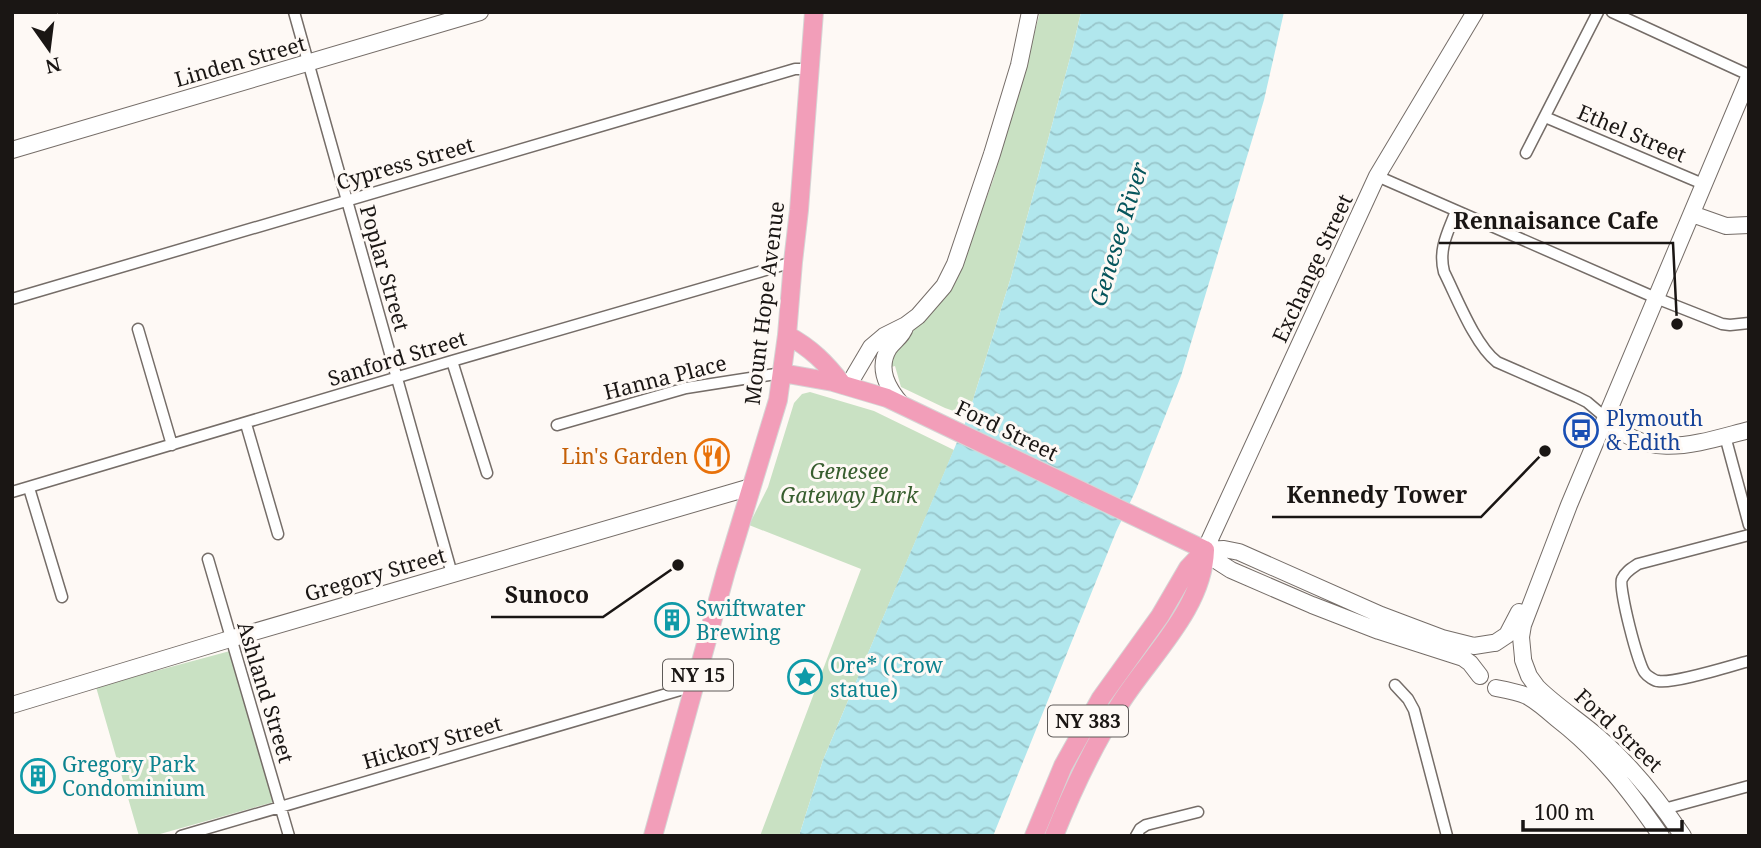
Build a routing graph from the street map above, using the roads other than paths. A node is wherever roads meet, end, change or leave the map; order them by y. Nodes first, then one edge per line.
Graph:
1 (294, 12) edge
2 (480, 12) edge
3 (814, 12) edge
4 (1030, 12) edge
5 (1475, 12) edge
6 (1598, 12) edge
7 (1619, 14) edge
8 (307, 63) junction
9 (809, 69) junction
10 (1749, 76) edge
11 (1545, 117) junction
12 (12, 150) edge
13 (1526, 153) dead end
14 (1377, 176) junction
15 (1703, 184) junction
16 (346, 201) junction
17 (1456, 211) junction
18 (1692, 214) junction
19 (1749, 225) edge
20 (793, 262) junction
21 (1656, 298) junction
22 (12, 299) edge
23 (1749, 323) edge
24 (906, 326) junction
25 (138, 328) dead end
26 (787, 335) junction
27 (452, 361) junction
28 (782, 373) junction
29 (397, 378) junction
30 (845, 385) junction
31 (908, 408) junction
32 (1606, 418) junction
33 (246, 424) junction
34 (557, 425) dead end
35 (1749, 430) edge
36 (1725, 436) junction
37 (173, 445) junction
38 (486, 473) dead end
39 (751, 486) junction
40 (29, 488) junction
41 (12, 492) edge
42 (1569, 505) junction
43 (1749, 525) edge
44 (278, 534) dead end
45 (1749, 535) edge
46 (1205, 550) junction
47 (208, 559) dead end
48 (452, 574) junction
49 (62, 597) dead end
50 (230, 639) junction
51 (1494, 643) junction
52 (1523, 659) junction
53 (1749, 661) edge
54 (1480, 676) junction
55 (1395, 685) dead end
56 (694, 686) junction
57 (1496, 688) junction
58 (12, 705) edge
59 (1749, 786) edge
60 (280, 806) junction
61 (1664, 809) junction
62 (1198, 812) dead end
63 (181, 836) edge
64 (289, 836) edge
65 (653, 836) edge
66 (1034, 836) edge
67 (1054, 836) edge
68 (1136, 836) edge
69 (1447, 836) edge
70 (1661, 836) edge
71 (1683, 836) edge

1 - 8 street, Poplar Street
2 - 8 street, Linden Street
3 - 9 main road, Mount Hope Avenue / NY 15
4 - 24 street
5 - 14 street, Exchange Street
6 - 11 street
7 - 10 street
8 - 12 street, Linden Street
8 - 16 street, Poplar Street
9 - 16 street, Cypress Street
9 - 20 main road, Mount Hope Avenue / NY 15
10 - 15 street
11 - 13 street
11 - 15 street, Ethel Street
14 - 17 street
14 - 46 street, Exchange Street
15 - 18 street
16 - 22 street, Cypress Street
16 - 29 street, Poplar Street
17 - 21 street
17 - 32 street
18 - 19 street
18 - 21 street
20 - 26 main road, Mount Hope Avenue / NY 15
20 - 27 street, Sanford Street
21 - 23 street
21 - 32 street
24 - 30 street
24 - 31 street
25 - 37 street
26 - 28 main road, Mount Hope Avenue / NY 15
26 - 30 main road
27 - 29 street, Sanford Street
27 - 38 street
28 - 30 main road, Ford Street
28 - 34 street, Hanna Place
28 - 39 main road, Mount Hope Avenue / NY 15
29 - 33 street, Sanford Street
29 - 48 street, Poplar Street
30 - 31 main road, Ford Street
31 - 46 main road, Ford Street
32 - 36 street
32 - 42 street
33 - 37 street, Sanford Street
33 - 44 street
35 - 36 street
36 - 43 street
37 - 40 street, Sanford Street
39 - 48 street, Gregory Street
39 - 56 main road, Mount Hope Avenue / NY 15
40 - 41 street, Sanford Street
40 - 49 street
42 - 51 street
42 - 52 street
45 - 53 street
46 - 51 street, Ford Street
46 - 54 street, Ford Street
46 - 66 main road, NY 383
46 - 67 main road, NY 383
47 - 50 street, Ashland Street
48 - 50 street, Gregory Street
50 - 58 street, Gregory Street
50 - 60 street, Ashland Street
51 - 52 street
51 - 54 street
52 - 57 street
52 - 61 street, Ford Street
54 - 57 street
55 - 69 street
56 - 60 street, Hickory Street
56 - 65 main road, Mount Hope Avenue / NY 15
57 - 70 street, Ford Street
59 - 61 street
60 - 63 street, Hickory Street
60 - 64 street, Ashland Street
61 - 71 street, Ford Street
62 - 68 street

